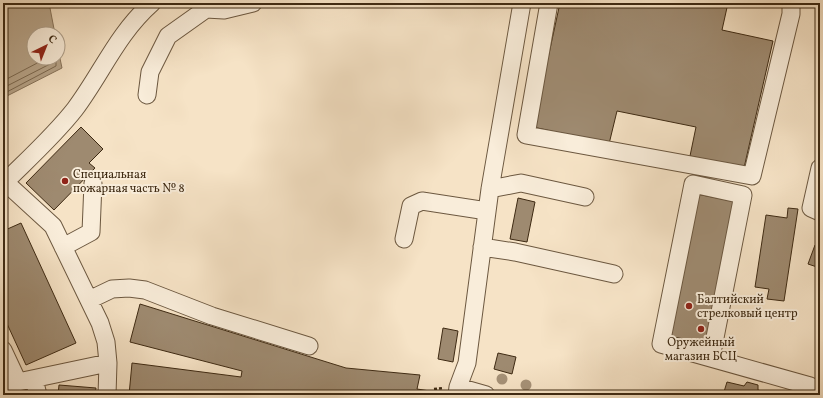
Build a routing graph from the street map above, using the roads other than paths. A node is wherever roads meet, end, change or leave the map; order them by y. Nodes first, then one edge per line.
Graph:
1 (152, 3) edge
2 (253, 3) edge
3 (522, 3) edge
4 (549, 3) edge
5 (791, 3) edge
6 (147, 95) dead end
7 (820, 168) edge
8 (4, 183) edge
9 (93, 183) dead end
10 (490, 189) junction
11 (585, 197) dead end
12 (487, 211) junction
13 (820, 212) edge
14 (404, 239) dead end
15 (62, 246) junction
16 (482, 247) junction
17 (614, 274) dead end
18 (89, 300) junction
19 (309, 346) dead end
20 (3, 350) edge
21 (711, 358) junction
22 (108, 363) junction
23 (18, 383) edge
24 (458, 391) edge
25 (38, 395) edge
26 (107, 395) edge
27 (486, 395) edge
28 (817, 395) edge

1 - 8 street
2 - 6 street
3 - 10 street
4 - 5 street
7 - 13 street
8 - 15 street
9 - 15 street
10 - 11 street
10 - 12 street
12 - 14 street
12 - 16 street
15 - 18 street
16 - 17 street
16 - 24 street
18 - 19 street
18 - 22 street
20 - 23 street
21 - 21 street
21 - 28 street
22 - 23 street
22 - 26 street
23 - 25 street
24 - 27 street

